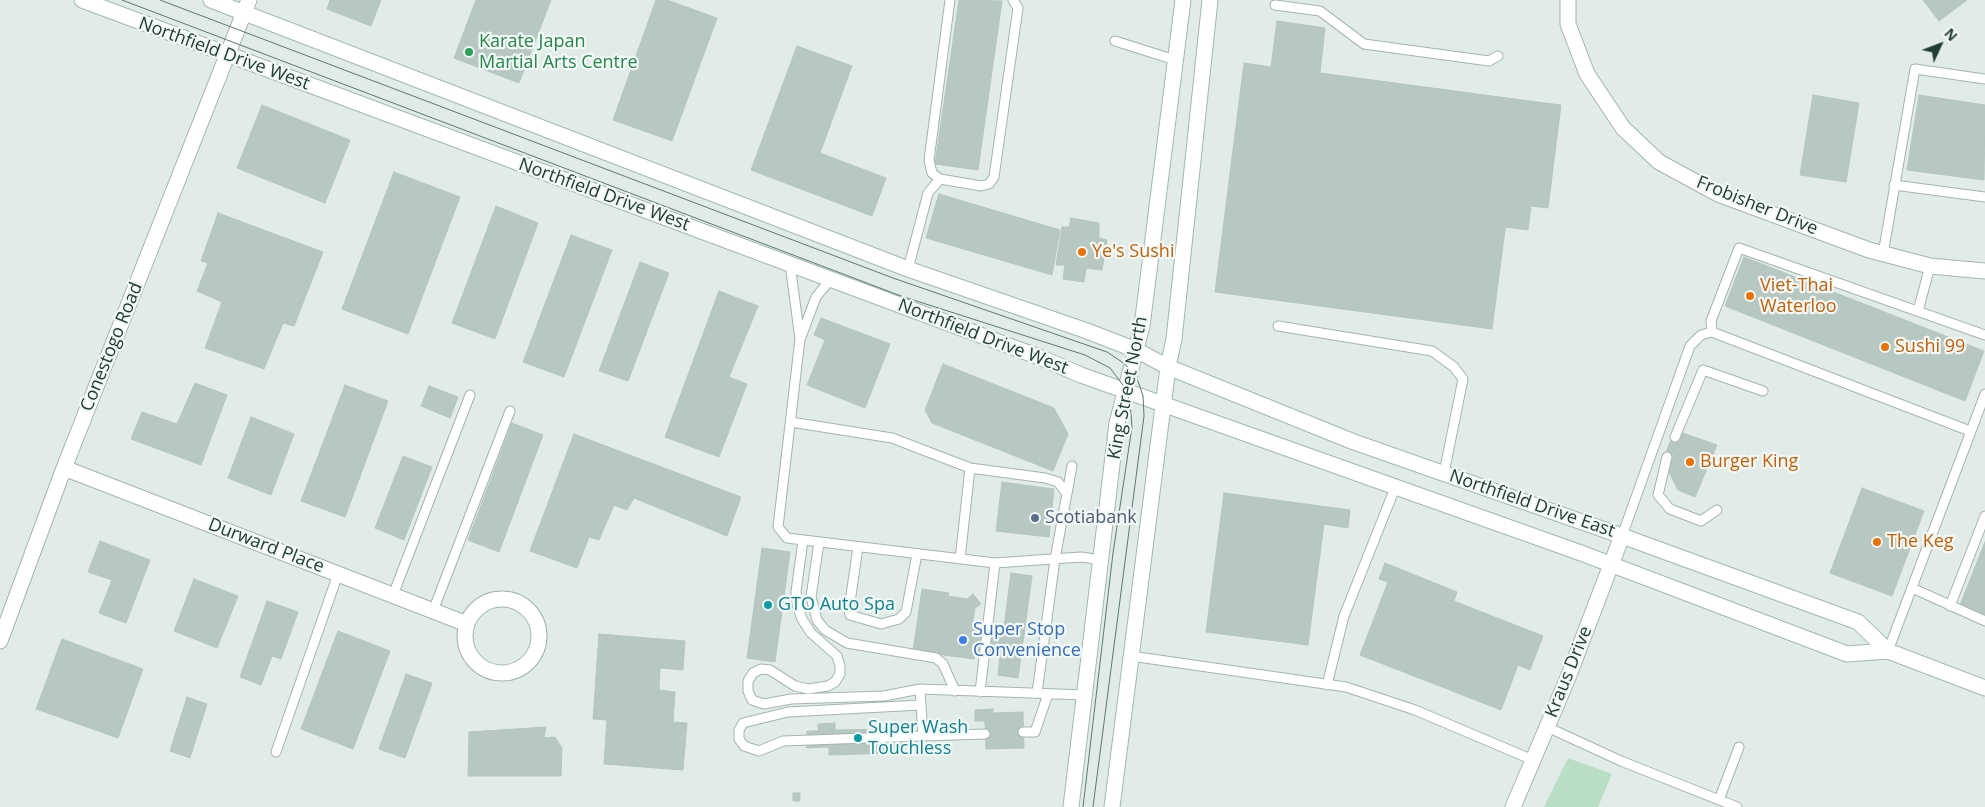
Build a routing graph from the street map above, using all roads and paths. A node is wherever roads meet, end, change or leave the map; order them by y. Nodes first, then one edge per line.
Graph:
1 (82, 0) edge
2 (212, 0) edge
3 (950, 0) edge
4 (1013, 0) edge
5 (1183, 0) edge
6 (1210, 0) edge
7 (1568, 0) edge
8 (1275, 5) dead end
9 (246, 6) edge
10 (1115, 41) dead end
11 (227, 55) junction
12 (1498, 56) dead end
13 (1175, 60) junction
14 (1985, 79) edge
15 (940, 179) junction
16 (1894, 185) junction
17 (1985, 198) edge
18 (1884, 254) junction
19 (790, 264) junction
20 (1930, 266) junction
21 (908, 269) junction
22 (1985, 271) edge
23 (830, 280) junction
24 (1918, 312) junction
25 (1278, 326) dead end
26 (1712, 332) junction
27 (1985, 335) edge
28 (800, 339) junction
29 (1136, 350) junction
30 (1168, 367) junction
31 (1126, 389) junction
32 (1763, 391) dead end
33 (1985, 394) edge
34 (470, 395) dead end
35 (1164, 404) junction
36 (510, 411) dead end
37 (791, 422) junction
38 (1970, 431) junction
39 (1675, 437) dead end
40 (1667, 457) dead end
41 (1072, 466) dead end
42 (64, 468) junction
43 (970, 468) junction
44 (1444, 473) junction
45 (1395, 488) junction
46 (1067, 494) junction
47 (1717, 510) dead end
48 (1985, 516) edge
49 (1622, 536) junction
50 (803, 540) junction
51 (819, 542) junction
52 (858, 547) junction
53 (917, 554) junction
54 (1055, 558) junction
55 (960, 559) junction
56 (1101, 560) junction
57 (995, 563) junction
58 (1612, 565) junction
59 (338, 574) junction
60 (1912, 588) junction
61 (393, 595) junction
62 (1950, 606) junction
63 (433, 610) junction
64 (1985, 622) edge
65 (467, 624) junction
66 (0, 641) edge
67 (1888, 651) junction
68 (1132, 656) junction
69 (1327, 685) junction
70 (1985, 688) edge
71 (920, 689) junction
72 (955, 691) junction
73 (980, 692) junction
74 (1037, 694) junction
75 (1048, 694) junction
76 (1086, 695) junction
77 (921, 705) junction
78 (1547, 727) junction
79 (1024, 732) dead end
80 (985, 734) dead end
81 (923, 736) junction
82 (1739, 748) dead end
83 (276, 752) dead end
84 (1533, 760) junction
85 (1719, 800) junction
86 (1071, 807) edge
87 (1112, 807) edge
88 (1513, 807) edge
89 (1736, 807) edge

1 - 11 main road, Northfield Drive West
2 - 9 main road
3 - 15 lane
4 - 15 lane
5 - 13 main road, King Street North
6 - 30 main road, King Street North
7 - 18 main road, Frobisher Drive
8 - 12 lane
9 - 11 main road, Conestogo Road
9 - 21 main road
10 - 13 lane
11 - 19 main road, Northfield Drive West
11 - 42 main road, Conestogo Road
13 - 29 main road, King Street North
14 - 16 lane
15 - 21 lane
16 - 17 lane
16 - 18 lane
18 - 20 main road, Frobisher Drive
19 - 23 main road, Northfield Drive West
19 - 28 lane
20 - 22 main road, Frobisher Drive
20 - 24 lane
21 - 29 main road
23 - 28 lane
23 - 31 main road, Northfield Drive West
24 - 26 lane
24 - 27 lane
25 - 44 lane
26 - 38 lane
26 - 49 lane
28 - 37 lane
29 - 30 main road, Northfield Drive East
29 - 31 main road, King Street North
30 - 35 main road, King Street North
30 - 44 main road, Northfield Drive East
31 - 35 main road, Northfield Drive West
31 - 56 main road, King Street North
32 - 39 lane
33 - 38 lane
34 - 61 lane
35 - 45 main road, Northfield Drive East
35 - 68 main road, King Street North
36 - 63 lane
37 - 43 lane
37 - 50 lane
38 - 60 lane
40 - 47 lane
41 - 46 lane
42 - 59 main road, Durward Place
42 - 66 main road, Conestogo Road
43 - 46 lane
43 - 55 lane
44 - 49 main road, Northfield Drive East
45 - 58 main road, Northfield Drive East
45 - 69 lane
46 - 54 lane
48 - 62 lane
49 - 58 main road, Kraus Drive
49 - 67 main road, Northfield Drive East
50 - 51 lane
50 - 71 lane
51 - 52 lane
51 - 72 lane
52 - 53 lane
52 - 53 lane
53 - 55 lane
54 - 56 lane
54 - 57 lane
54 - 74 lane
55 - 57 lane
56 - 76 main road, King Street North
57 - 73 lane
58 - 67 main road, Northfield Drive East
58 - 78 main road, Kraus Drive
59 - 61 main road, Durward Place
59 - 83 lane
60 - 62 lane
60 - 67 lane
61 - 63 main road, Durward Place
62 - 64 lane
63 - 65 main road, Durward Place
65 - 65 main road
67 - 70 main road, Northfield Drive East
68 - 69 lane
68 - 87 main road, King Street North
69 - 84 lane
71 - 72 lane
71 - 77 lane
72 - 73 lane
73 - 74 lane
74 - 75 lane
75 - 76 lane
75 - 79 lane
76 - 86 main road, King Street North
77 - 81 lane
77 - 81 lane
78 - 84 main road, Kraus Drive
78 - 85 lane
80 - 81 lane
82 - 85 lane
84 - 88 main road, Kraus Drive
85 - 89 lane

